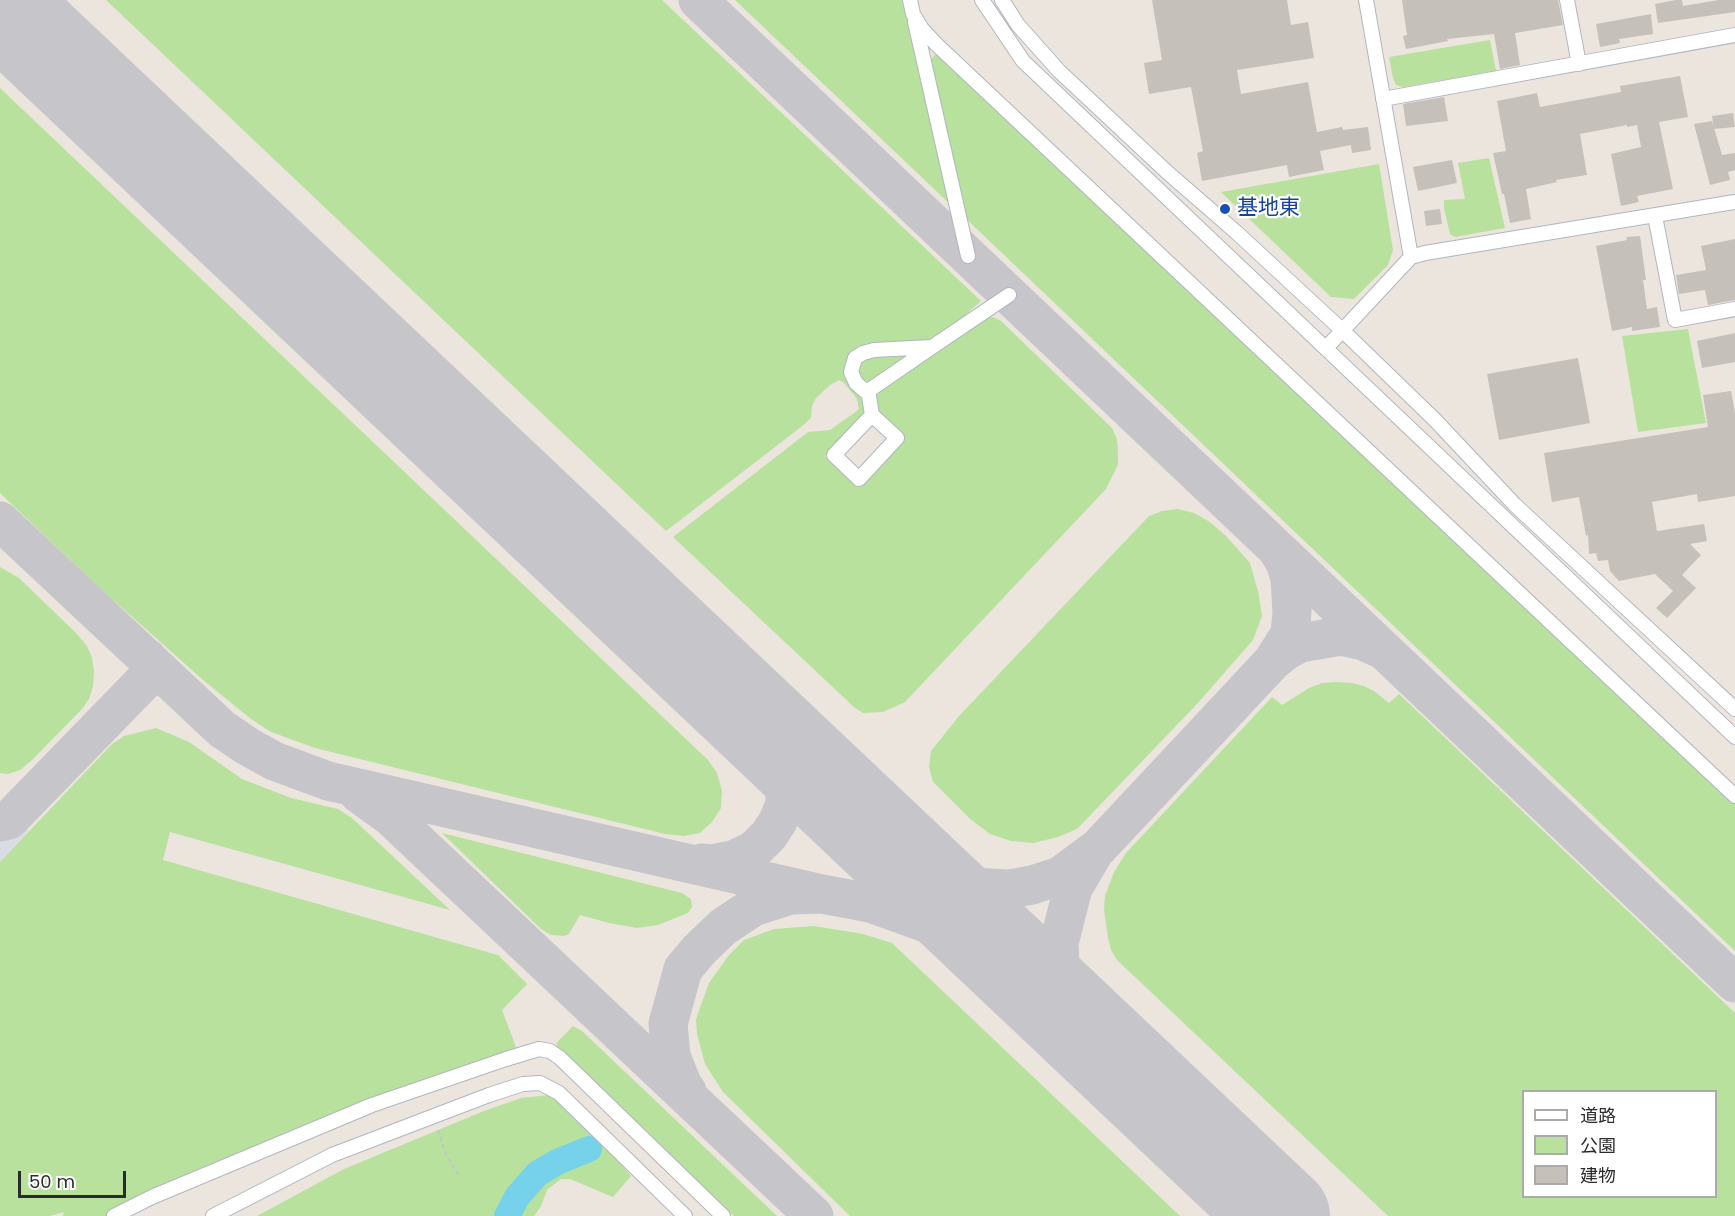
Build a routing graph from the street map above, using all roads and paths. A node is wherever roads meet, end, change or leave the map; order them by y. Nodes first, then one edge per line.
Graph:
1 (910, 0) edge
2 (982, 0) edge
3 (1002, 0) edge
4 (1366, 0) edge
5 (1567, 0) edge
6 (913, 14) junction
7 (1735, 35) edge
8 (1578, 64) junction
9 (1383, 99) junction
10 (1735, 202) edge
11 (1655, 216) junction
12 (968, 256) dead end
13 (1410, 257) junction
14 (1009, 295) dead end
15 (1735, 309) edge
16 (1343, 331) junction
17 (932, 347) junction
18 (1326, 348) junction
19 (868, 390) junction
20 (872, 415) junction
21 (1735, 709) edge
22 (1735, 737) edge
23 (1735, 796) edge
24 (434, 1116) junction
25 (459, 1176) dead end
26 (114, 1216) edge
27 (213, 1216) edge
28 (685, 1216) edge
29 (723, 1216) edge

1 - 6 street
2 - 18 street
3 - 16 street
4 - 9 street
5 - 8 street
6 - 12 street
6 - 23 street
7 - 8 street
8 - 9 street
9 - 13 street
10 - 11 street
11 - 13 street
11 - 15 street
13 - 16 street
14 - 17 street
16 - 18 street
16 - 21 street
17 - 19 street
17 - 19 street
18 - 22 street
19 - 20 street
20 - 20 street
24 - 25 path
24 - 27 street
24 - 28 street
26 - 29 street

